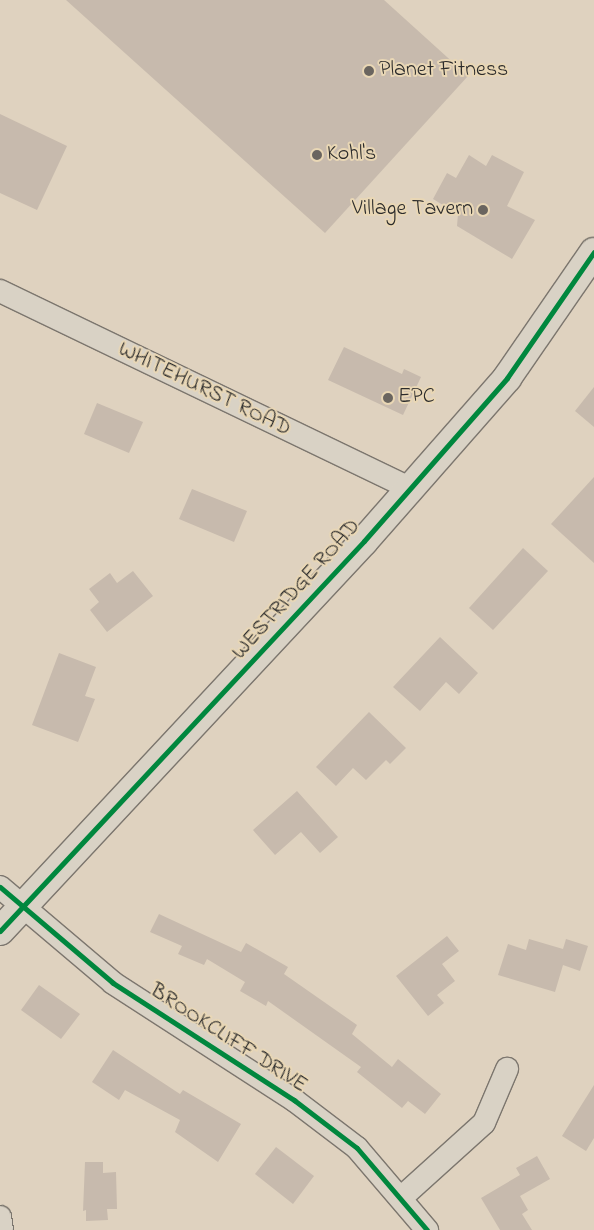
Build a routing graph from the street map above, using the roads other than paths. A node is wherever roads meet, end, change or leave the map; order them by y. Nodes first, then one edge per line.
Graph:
1 (594, 252) edge
2 (0, 291) edge
3 (409, 488) junction
4 (0, 887) edge
5 (23, 908) junction
6 (0, 931) edge
7 (506, 1069) dead end
8 (402, 1197) junction
9 (0, 1218) edge
10 (2, 1230) edge
11 (427, 1230) edge

1 - 3 main road, WESTRIDGE ROAD
2 - 3 street, WHITEHURST ROAD
3 - 5 main road, WESTRIDGE ROAD
4 - 5 street, BROOKCLIFF DRIVE
5 - 6 main road, WESTRIDGE ROAD
5 - 8 street, BROOKCLIFF DRIVE
7 - 8 street
8 - 11 street, BROOKCLIFF DRIVE
9 - 10 street

